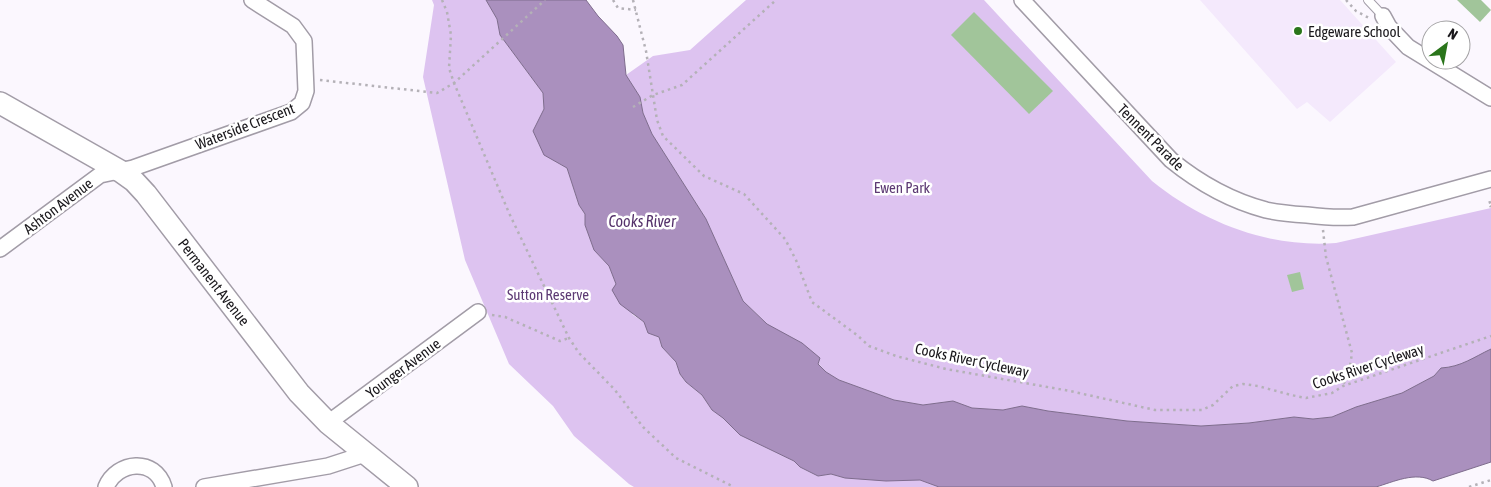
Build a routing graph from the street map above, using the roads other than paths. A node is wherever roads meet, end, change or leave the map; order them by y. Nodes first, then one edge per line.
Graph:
1 (252, 0) edge
2 (1022, 0) edge
3 (1368, 0) edge
4 (1383, 16) joint
5 (1491, 98) edge
6 (0, 103) edge
7 (120, 171) junction
8 (1491, 179) edge
9 (0, 249) edge
10 (478, 312) road end
11 (328, 423) junction
12 (365, 454) junction
13 (106, 487) edge
14 (164, 487) edge
15 (204, 487) edge
16 (407, 487) edge

1 - 7 street, Waterside Crescent
2 - 8 street, Tennent Parade
3 - 4 lane
4 - 5 street
6 - 7 main road, Permanent Avenue
7 - 9 street, Ashton Avenue
7 - 11 main road, Permanent Avenue
10 - 11 street, Younger Avenue
11 - 12 main road, Permanent Avenue
12 - 15 street
12 - 16 main road, Permanent Avenue
13 - 14 street

